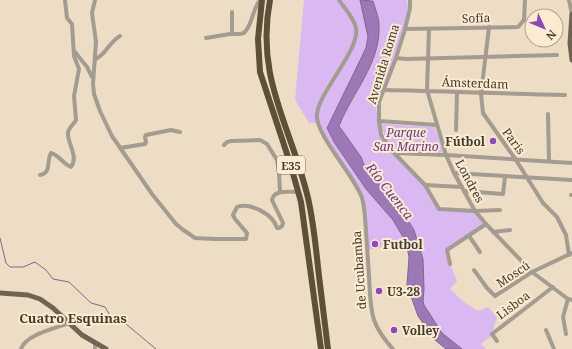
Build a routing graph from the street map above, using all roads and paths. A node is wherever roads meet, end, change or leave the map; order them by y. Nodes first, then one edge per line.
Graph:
1 (65, 0) edge
2 (96, 0) edge
3 (261, 0) edge
4 (270, 0) edge
5 (339, 0) edge
6 (410, 0) edge
7 (525, 0) edge
8 (569, 0) edge
9 (232, 12) dead end
10 (572, 14) edge
11 (489, 27) junction
12 (405, 29) junction
13 (429, 30) junction
14 (232, 34) junction
15 (120, 36) dead end
16 (206, 38) dead end
17 (75, 51) junction
18 (557, 55) dead end
19 (484, 57) junction
20 (396, 58) junction
21 (428, 58) junction
22 (95, 59) junction
23 (572, 60) edge
24 (93, 79) junction
25 (384, 90) junction
26 (427, 90) junction
27 (457, 93) junction
28 (481, 94) junction
29 (565, 95) dead end
30 (548, 114) dead end
31 (379, 121) junction
32 (437, 125) junction
33 (456, 130) dead end
34 (180, 132) dead end
35 (224, 145) dead end
36 (120, 148) junction
37 (394, 154) junction
38 (446, 155) junction
39 (516, 160) junction
40 (549, 161) junction
41 (572, 163) edge
42 (454, 173) junction
43 (40, 175) dead end
44 (505, 177) junction
45 (528, 178) junction
46 (572, 180) edge
47 (425, 185) junction
48 (463, 189) junction
49 (280, 192) junction
50 (298, 192) junction
51 (500, 210) dead end
52 (475, 211) junction
53 (486, 224) junction
54 (510, 230) dead end
55 (493, 232) junction
56 (469, 236) junction
57 (480, 252) dead end
58 (570, 254) edge
59 (450, 264) dead end
60 (474, 270) dead end
61 (532, 272) junction
62 (553, 288) junction
63 (0, 293) edge
64 (570, 300) edge
65 (69, 324) junction
66 (546, 330) dead end
67 (566, 334) dead end
68 (497, 341) dead end
69 (95, 346) edge
70 (21, 349) edge
71 (106, 349) edge
72 (321, 349) edge
73 (328, 349) edge
74 (393, 349) edge
75 (554, 349) edge

1 - 17 street
2 - 22 street
3 - 14 street
3 - 50 highway, E35
4 - 73 highway, E35
5 - 74 street, de Ucubamba
6 - 12 street, Avenida Roma
7 - 11 street, Sofía
8 - 10 street
9 - 14 street
10 - 23 main road
11 - 13 street, Sofía
11 - 19 street, Paris
12 - 13 street, Sofía
12 - 20 street, Avenida Roma
13 - 21 street, Londres
14 - 16 street
15 - 22 street
17 - 24 street
17 - 43 street
18 - 19 street
19 - 21 street
19 - 28 street, Paris
20 - 21 street
20 - 25 street, Avenida Roma
21 - 26 street, Londres
22 - 24 street
24 - 36 street
25 - 26 street, Ámsterdam
25 - 31 street, Avenida Roma
26 - 27 street, Ámsterdam
26 - 32 street, Londres
27 - 28 street, Ámsterdam
27 - 33 street
28 - 29 street, Ámsterdam
28 - 39 street, Paris
30 - 40 street
31 - 32 street
31 - 37 street, Avenida Roma
32 - 38 street, Londres
34 - 36 street
35 - 49 street
36 - 49 street
37 - 38 street
37 - 47 street, Avenida Roma
38 - 39 street
38 - 42 street, Londres
39 - 40 street
39 - 45 street, Paris
40 - 41 street
42 - 44 street
42 - 48 street, Londres
44 - 45 street
44 - 48 street
45 - 46 street
45 - 58 street, Paris
47 - 48 street
47 - 52 street, Avenida Roma
48 - 52 street, Londres
49 - 50 street
50 - 72 highway, E35
51 - 52 street
52 - 53 street, Londres
53 - 55 street, Londres
53 - 56 street
54 - 55 street
55 - 61 street, Londres
56 - 57 street
56 - 59 street
58 - 61 street, Moscú
60 - 61 street, Moscú
61 - 62 street, Londres
62 - 64 street, Londres
62 - 68 street, Lisboa
63 - 65 main road
64 - 67 street
65 - 69 main road
65 - 70 street
66 - 75 street
69 - 71 main road

